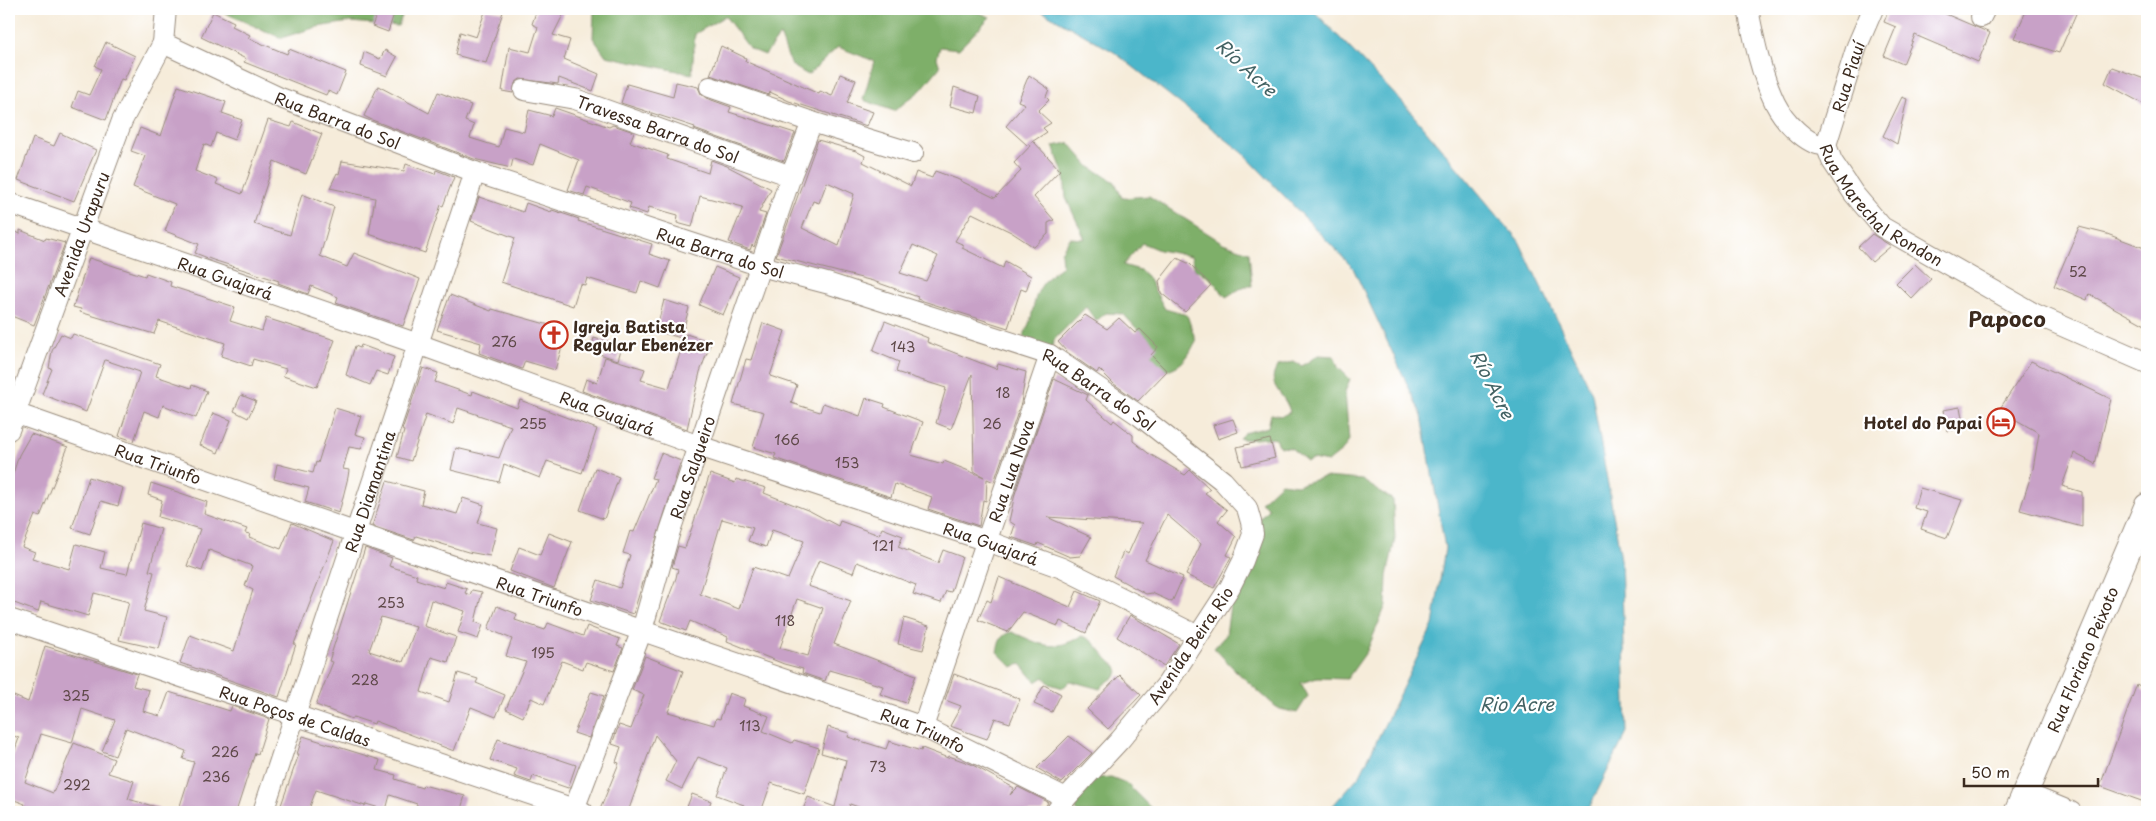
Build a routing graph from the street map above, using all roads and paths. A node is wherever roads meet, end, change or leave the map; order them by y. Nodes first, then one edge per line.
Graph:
1 (166, 9) edge
2 (1748, 9) edge
3 (1873, 9) edge
4 (163, 43) junction
5 (710, 87) dead end
6 (524, 90) dead end
7 (812, 122) junction
8 (1826, 145) junction
9 (912, 153) dead end
10 (475, 172) junction
11 (791, 176) junction
12 (9, 203) edge
13 (82, 229) junction
14 (761, 266) junction
15 (418, 344) junction
16 (1050, 355) junction
17 (2147, 363) edge
18 (11, 418) edge
19 (699, 446) junction
20 (2147, 506) edge
21 (1247, 508) joint
22 (357, 533) junction
23 (987, 541) junction
24 (9, 619) edge
25 (642, 630) junction
26 (1198, 636) junction
27 (296, 716) junction
28 (923, 727) junction
29 (2021, 803) edge
30 (1061, 805) edge
31 (577, 811) edge
32 (263, 812) edge
33 (2071, 812) edge

1 - 4 street
2 - 8 street, Rua Marechal Rondon
3 - 8 street, Rua Piauí
4 - 10 street, Rua Barra do Sol
4 - 13 street, Avenida Urapuru
5 - 7 street
6 - 11 street, Travessa Barra do Sol
7 - 9 street
7 - 11 street, Rua Salgueiro
8 - 17 street, Rua Marechal Rondon
10 - 14 street, Rua Barra do Sol
10 - 15 street, Rua Diamantina
11 - 14 street, Rua Salgueiro
12 - 13 street, Rua Guajará
13 - 15 street, Rua Guajará
13 - 18 street, Avenida Urapuru
14 - 16 street, Rua Barra do Sol
14 - 19 street, Rua Salgueiro
15 - 19 street, Rua Guajará
15 - 22 street, Rua Diamantina
16 - 21 street, Rua Barra do Sol
16 - 23 street, Rua Lua Nova
18 - 22 street, Rua Triunfo
19 - 23 street, Rua Guajará
19 - 25 street, Rua Salgueiro
20 - 29 main road, Rua Floriano Peixoto
21 - 26 street, Avenida Beira Rio
22 - 25 street, Rua Triunfo
22 - 27 street, Rua Diamantina
23 - 26 street, Rua Guajará
23 - 28 street, Rua Lua Nova
24 - 27 street, Rua Poços de Caldas
25 - 28 street, Rua Triunfo
25 - 31 street, Rua Salgueiro
26 - 30 street, Avenida Beira Rio
27 - 31 street, Rua Poços de Caldas
27 - 32 street, Rua Diamantina
28 - 30 street, Rua Triunfo
29 - 33 street

